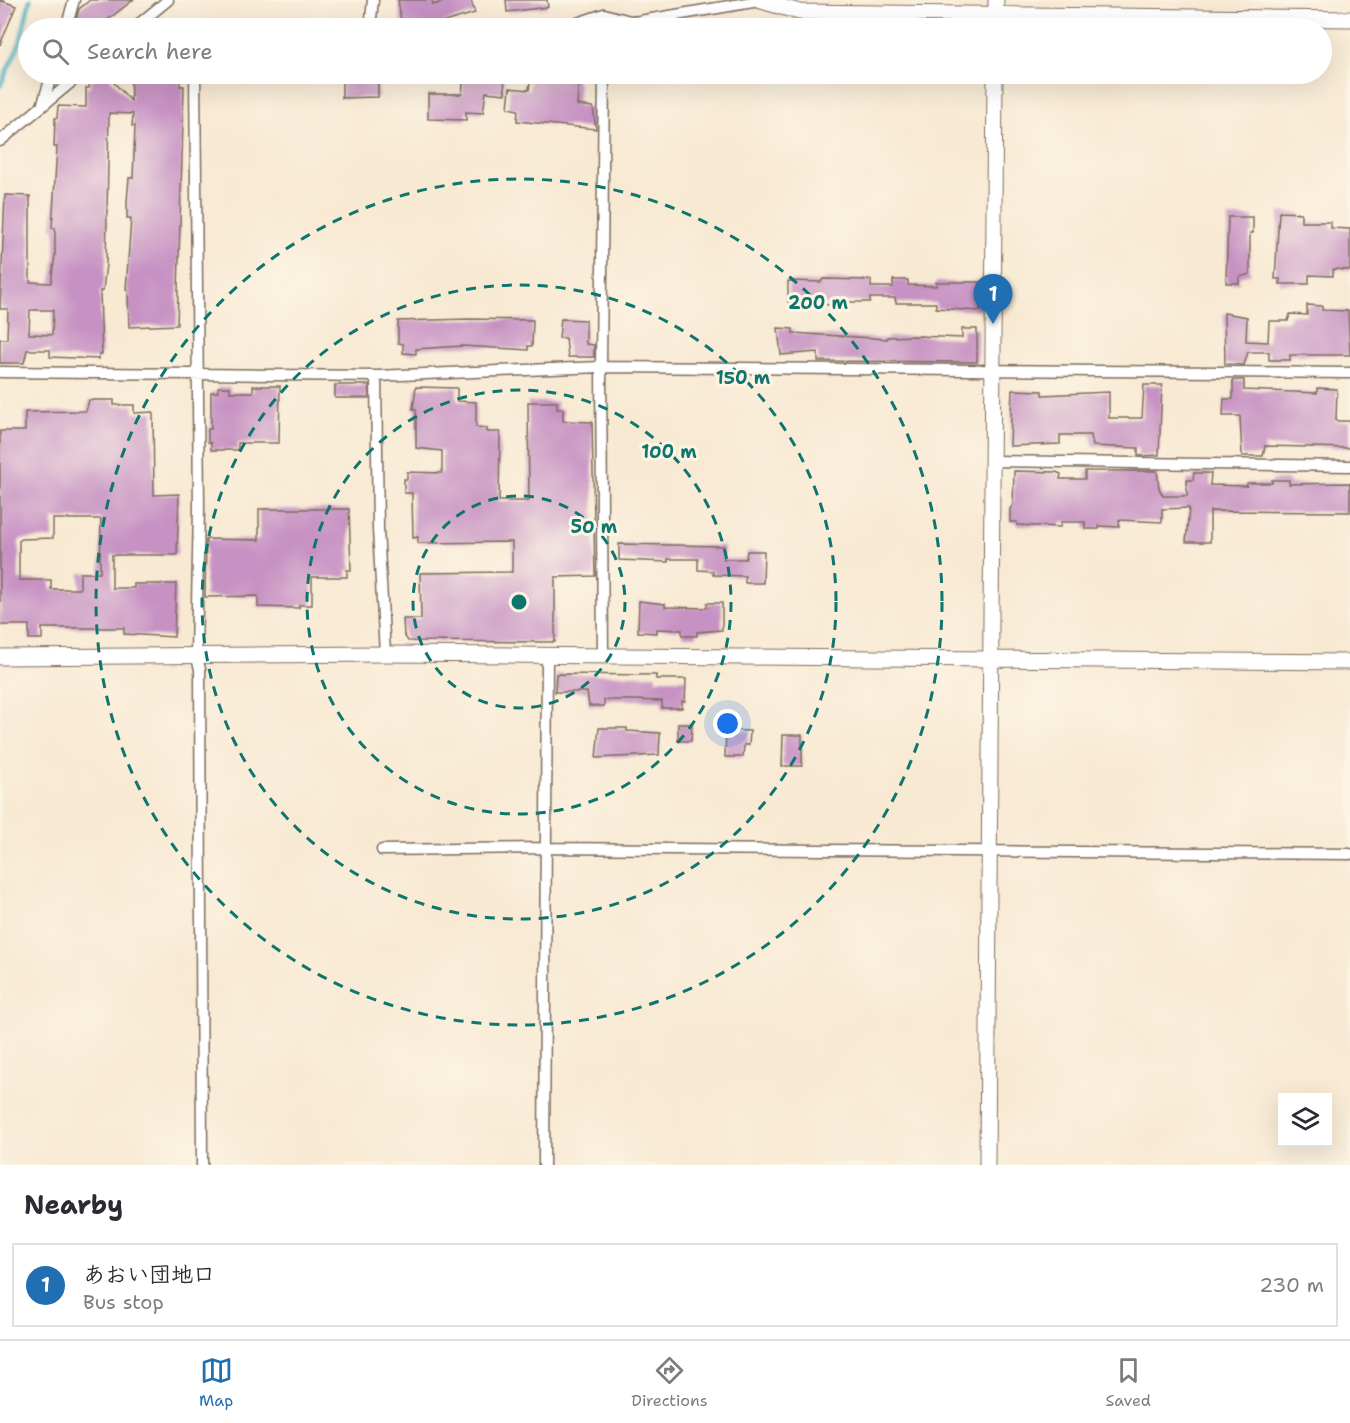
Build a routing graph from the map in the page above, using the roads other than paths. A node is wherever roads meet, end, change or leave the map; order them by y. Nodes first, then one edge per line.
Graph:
1 (74, 0) edge
2 (168, 0) edge
3 (373, 0) edge
4 (759, 0) edge
5 (604, 14) junction
6 (996, 14) edge
7 (69, 18) edge
8 (146, 18) edge
9 (371, 18) edge
10 (592, 18) edge
11 (604, 18) edge
12 (619, 18) edge
13 (657, 18) edge
14 (1279, 18) edge
15 (1332, 19) edge
16 (1350, 19) edge
17 (49, 84) edge
18 (68, 84) edge
19 (195, 84) edge
20 (604, 84) edge
21 (995, 84) edge
22 (43, 104) junction
23 (0, 141) edge
24 (601, 367) junction
25 (993, 370) junction
26 (0, 372) edge
27 (1350, 373) edge
28 (197, 375) junction
29 (376, 376) junction
30 (993, 461) junction
31 (1350, 466) edge
32 (385, 654) junction
33 (196, 655) junction
34 (547, 656) junction
35 (0, 657) edge
36 (603, 657) junction
37 (989, 661) junction
38 (1350, 662) edge
39 (544, 848) junction
40 (382, 850) dead end
41 (989, 851) junction
42 (1350, 855) edge
43 (202, 1165) edge
44 (544, 1165) edge
45 (987, 1165) edge

1 - 7 street
2 - 8 street
3 - 9 street
4 - 6 street
4 - 13 street
5 - 10 street
5 - 11 street
5 - 12 street
6 - 14 street
15 - 16 street
17 - 22 street
18 - 22 street
19 - 28 street
20 - 24 street
21 - 25 street
22 - 23 street
24 - 25 street
24 - 29 street
24 - 36 street
25 - 27 street
25 - 30 street
26 - 28 street
28 - 29 street
28 - 33 street
29 - 32 street
30 - 31 street
30 - 37 street
32 - 33 street
32 - 34 street
33 - 35 street
33 - 43 street
34 - 36 street
34 - 39 street
36 - 37 street
37 - 38 street
37 - 41 street
39 - 40 street
39 - 41 street
39 - 44 street
41 - 42 street
41 - 45 street

